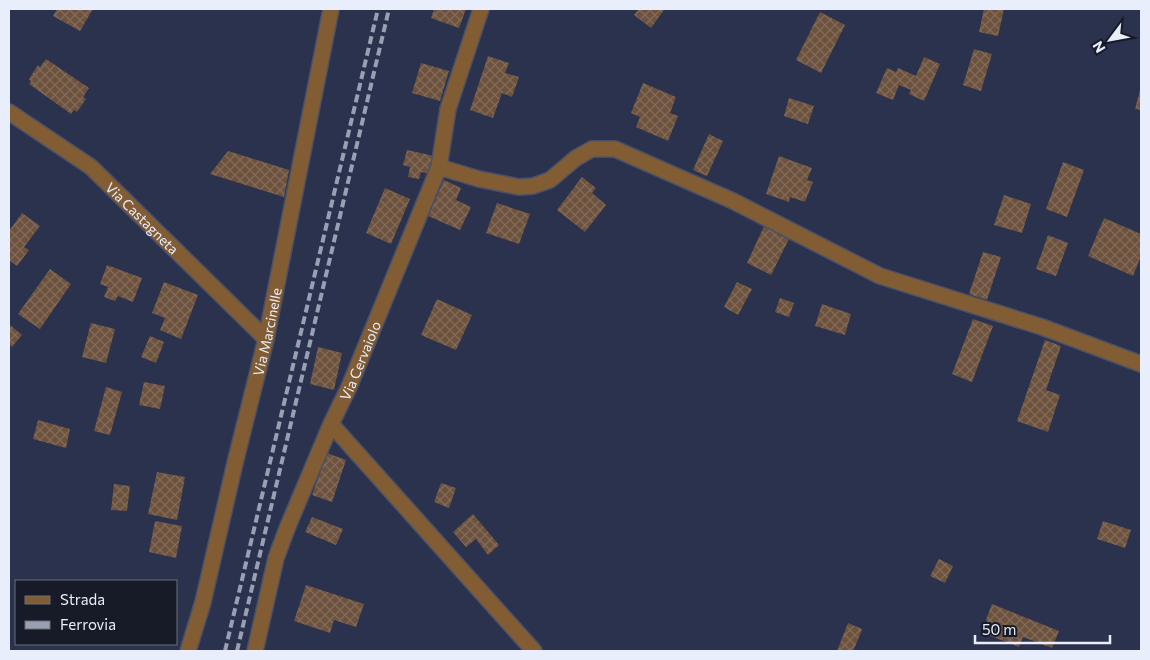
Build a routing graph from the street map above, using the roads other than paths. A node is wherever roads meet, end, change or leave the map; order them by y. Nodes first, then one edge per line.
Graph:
1 (331, 9) edge
2 (481, 9) edge
3 (9, 112) edge
4 (439, 167) junction
5 (266, 339) junction
6 (1141, 364) edge
7 (331, 424) junction
8 (188, 651) edge
9 (255, 651) edge
10 (534, 651) edge

1 - 5 street, Via Marcinelle
2 - 4 street, Via Cervaiolo
3 - 5 street, Via Castagneta
4 - 6 street
4 - 7 street, Via Cervaiolo
5 - 8 street, Via Marcinelle
7 - 9 street, Via Cervaiolo
7 - 10 street

